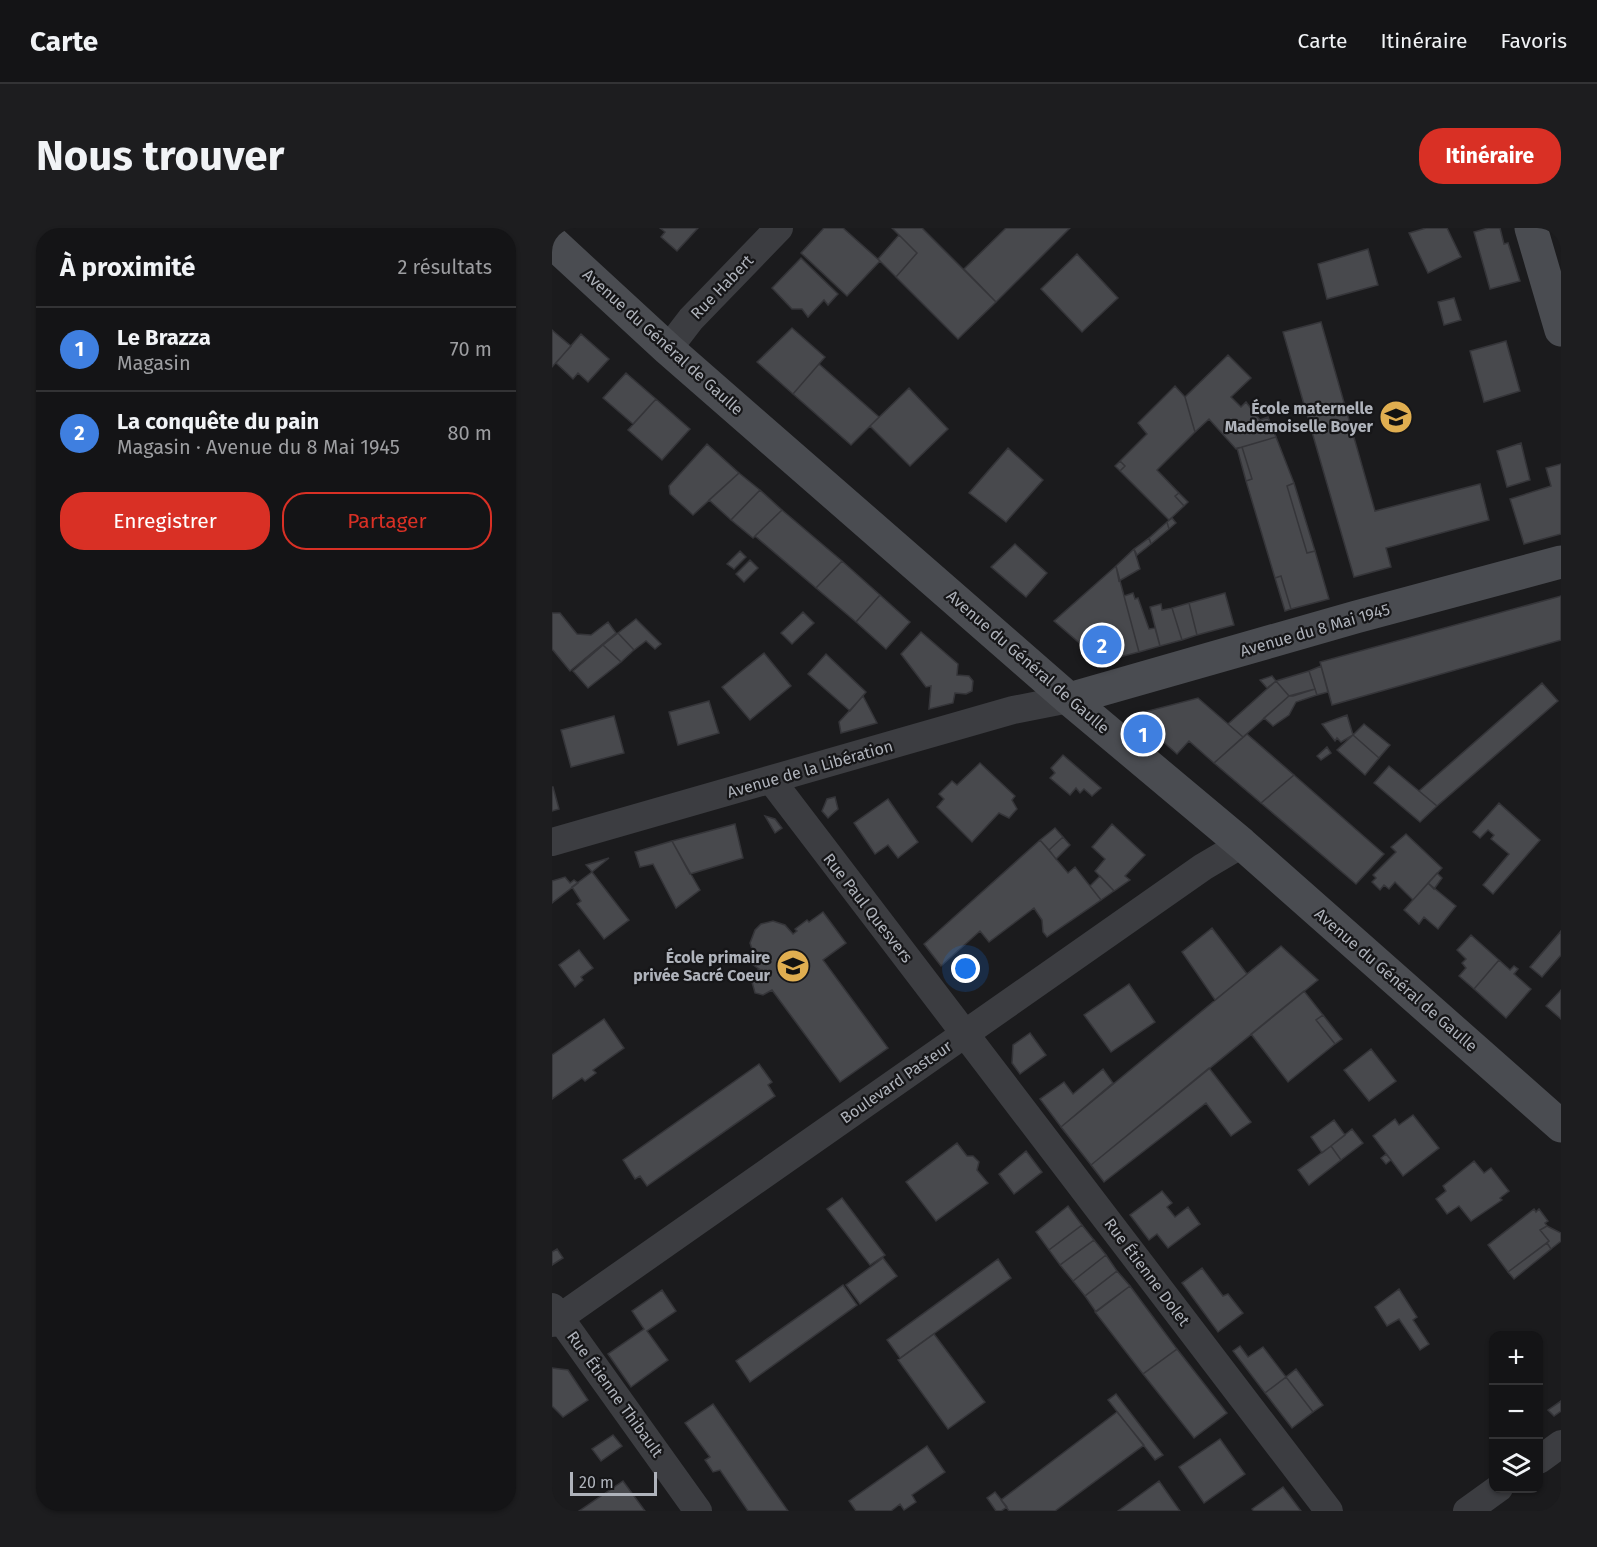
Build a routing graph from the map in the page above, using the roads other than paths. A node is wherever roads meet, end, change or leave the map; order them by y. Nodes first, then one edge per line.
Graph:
1 (779, 228) edge
2 (1531, 228) edge
3 (552, 242) edge
4 (1561, 330) edge
5 (668, 349) junction
6 (1561, 562) edge
7 (1069, 699) junction
8 (772, 781) junction
9 (552, 842) edge
10 (1242, 844) junction
11 (965, 1034) junction
12 (1561, 1126) edge
13 (555, 1316) edge
14 (1561, 1444) edge
15 (1543, 1457) edge
16 (1492, 1493) edge
17 (698, 1511) edge
18 (1329, 1511) edge
19 (1467, 1511) edge

1 - 5 street, Rue Habert
2 - 4 main road
3 - 5 main road, Avenue du Général de Gaulle
5 - 7 main road, Avenue du Général de Gaulle
6 - 7 main road, Avenue du 8 Mai 1945
7 - 8 street, Avenue de la Libération
7 - 10 main road, Avenue du Général de Gaulle
8 - 9 street, Avenue de la Libération
8 - 11 street, Rue Paul Quesvers
10 - 11 street, Boulevard Pasteur
10 - 12 main road, Avenue du Général de Gaulle
11 - 13 street, Boulevard Pasteur
11 - 18 street, Rue Étienne Dolet
13 - 17 street, Rue Étienne Thibault
14 - 15 street
16 - 19 street

